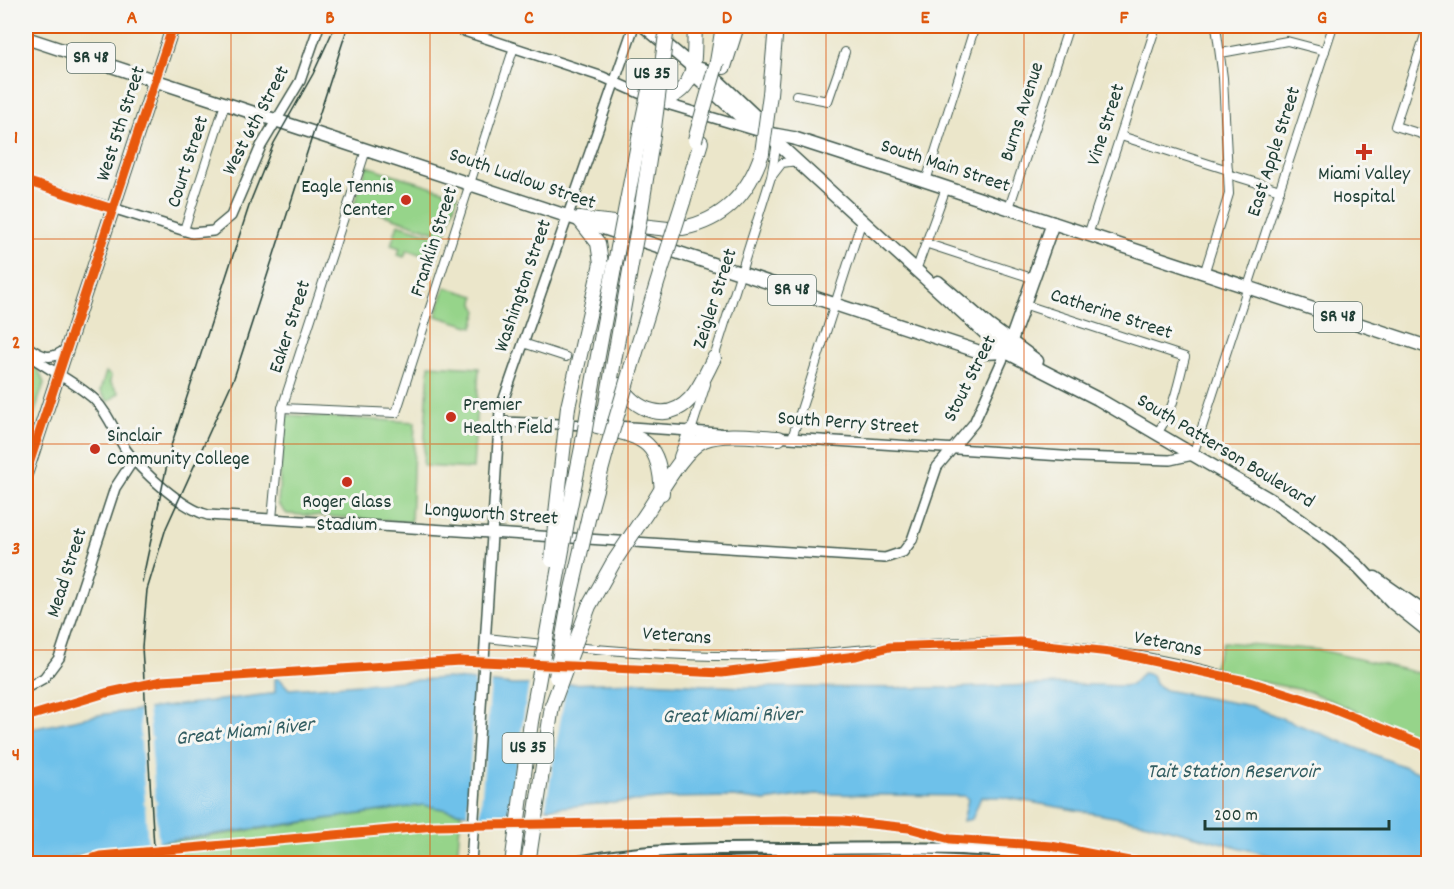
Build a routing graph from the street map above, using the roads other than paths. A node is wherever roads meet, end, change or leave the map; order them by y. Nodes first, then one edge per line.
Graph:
1 (173, 26) edge
2 (319, 26) edge
3 (449, 26) edge
4 (634, 26) edge
5 (644, 26) edge
6 (666, 26) edge
7 (695, 26) edge
8 (723, 26) edge
9 (737, 26) edge
10 (776, 26) edge
11 (975, 26) edge
12 (1069, 26) edge
13 (1156, 26) edge
14 (1216, 26) edge
15 (1333, 26) edge
16 (1428, 26) edge
17 (26, 38) edge
18 (514, 47) junction
19 (1325, 51) junction
20 (845, 52) dead end
21 (1221, 53) junction
22 (721, 64) junction
23 (693, 67) junction
24 (155, 80) junction
25 (615, 81) junction
26 (796, 95) dead end
27 (657, 101) junction
28 (225, 104) junction
29 (276, 121) junction
30 (648, 125) junction
31 (766, 133) junction
32 (1121, 136) junction
33 (1428, 136) edge
34 (777, 143) junction
35 (366, 150) junction
36 (797, 161) junction
37 (1228, 172) junction
38 (771, 177) junction
39 (26, 181) edge
40 (926, 181) junction
41 (471, 183) junction
42 (946, 188) junction
43 (1280, 190) junction
44 (1009, 208) junction
45 (113, 209) junction
46 (573, 217) junction
47 (862, 220) junction
48 (1053, 223) junction
49 (683, 228) dead end
50 (184, 230) junction
51 (668, 230) dead end
52 (1088, 235) junction
53 (883, 238) junction
54 (928, 244) junction
55 (918, 265) junction
56 (742, 273) junction
57 (1204, 274) junction
58 (1035, 279) junction
59 (1247, 288) junction
60 (835, 304) junction
61 (1026, 305) junction
62 (523, 343) junction
63 (26, 346) edge
64 (1428, 347) edge
65 (1009, 348) junction
66 (66, 349) junction
67 (26, 352) edge
68 (566, 357) dead end
69 (714, 358) junction
70 (614, 366) junction
71 (57, 375) junction
72 (282, 408) junction
73 (500, 422) junction
74 (597, 426) junction
75 (691, 431) junction
76 (1157, 433) junction
77 (785, 438) junction
78 (951, 448) junction
79 (1193, 455) junction
80 (134, 459) junction
81 (26, 473) edge
82 (671, 478) junction
83 (662, 493) junction
84 (562, 515) junction
85 (272, 519) junction
86 (494, 534) junction
87 (910, 543) joint
88 (1359, 567) junction
89 (1428, 615) edge
90 (1428, 631) edge
91 (485, 638) junction
92 (26, 688) edge
93 (552, 706) junction
94 (1428, 747) edge
95 (945, 848) junction
96 (773, 849) junction
97 (689, 851) junction
98 (643, 858) edge
99 (773, 861) junction
100 (913, 862) edge
101 (937, 862) edge
102 (472, 863) edge
103 (689, 863) edge
104 (512, 864) edge
105 (528, 864) edge
106 (568, 864) edge
107 (672, 864) edge
108 (1006, 864) edge
109 (1101, 864) edge

1 - 24 main road, West 5th Street
2 - 29 street, West 6th Street
3 - 18 street, South Main Street
4 - 25 street, Washington Street
5 - 23 main road, South Patterson Boulevard
6 - 30 highway, bridge
7 - 23 highway
8 - 22 highway
9 - 22 highway, US 35
10 - 49 highway, bridge
11 - 40 street
12 - 44 street, Burns Avenue
13 - 32 street, Vine Street
14 - 21 street
15 - 19 street, East Apple Street
16 - 33 street
17 - 24 main road, South Ludlow Street / SR 48
18 - 25 street, South Main Street
18 - 41 street, Franklin Street
19 - 21 street
19 - 43 street, East Apple Street
20 - 26 street
21 - 37 street
22 - 93 highway, US 35, bridge
23 - 27 highway
23 - 31 main road, South Patterson Boulevard
24 - 28 main road, South Ludlow Street / SR 48
24 - 45 main road, West 5th Street
25 - 27 street, South Main Street
25 - 46 street, Washington Street
27 - 31 street, South Main Street
28 - 29 main road, South Ludlow Street / SR 48
28 - 50 street, Court Street
29 - 35 main road, South Ludlow Street / SR 48
29 - 50 street, West 6th Street
30 - 70 highway, bridge
30 - 84 highway, bridge
31 - 34 main road, South Patterson Boulevard
31 - 40 main road, South Main Street / SR 48
32 - 37 street
32 - 52 street, Vine Street
34 - 36 main road, South Patterson Boulevard
34 - 38 street, Zeigler Street
35 - 41 main road, South Ludlow Street / SR 48
35 - 72 street, Eaker Street
36 - 38 street
36 - 47 main road, South Patterson Boulevard
37 - 43 street
37 - 57 street
38 - 56 street, Zeigler Street
39 - 45 street, West 6th Street
40 - 42 main road, South Main Street / SR 48
41 - 46 main road, South Ludlow Street / SR 48
41 - 72 street, Franklin Street
42 - 44 main road, South Main Street / SR 48
42 - 54 street
43 - 59 street, East Apple Street
44 - 48 main road, South Main Street / SR 48
45 - 50 street, West 6th Street
45 - 66 main road, West 5th Street
46 - 51 highway
46 - 56 main road, South Ludlow Street / SR 48
46 - 62 street, Washington Street
46 - 84 highway, bridge
47 - 53 main road, South Patterson Boulevard
47 - 60 street
48 - 52 main road, South Main Street / SR 48
48 - 58 main road, Stout Street
52 - 57 main road, South Main Street / SR 48
53 - 55 main road, South Patterson Boulevard
53 - 65 main road, South Patterson Boulevard
54 - 55 street
54 - 58 street
55 - 65 main road, South Patterson Boulevard
56 - 60 main road, South Ludlow Street / SR 48
56 - 69 street, Zeigler Street
57 - 59 main road, South Main Street / SR 48
58 - 61 main road, Stout Street
59 - 64 main road, South Main Street / SR 48
59 - 79 street, East Apple Street
60 - 65 main road, South Ludlow Street / SR 48
60 - 77 street
61 - 65 main road, Stout Street
61 - 76 street, Catherine Street
62 - 68 street
62 - 73 street, Washington Street
63 - 66 street
65 - 76 main road, South Patterson Boulevard
65 - 78 street, Stout Street
66 - 71 main road, West 5th Street
67 - 71 street
69 - 70 highway
69 - 75 street, Zeigler Street
70 - 74 highway
71 - 80 street, Longworth Street
71 - 81 main road, West 5th Street
72 - 85 street, Eaker Street
73 - 74 street, South Perry Street
73 - 86 street, Washington Street
74 - 75 street, South Perry Street
74 - 83 highway
75 - 77 street, South Perry Street
75 - 82 highway
76 - 79 main road, South Patterson Boulevard
77 - 78 street, South Perry Street
77 - 82 highway
78 - 79 street, South Perry Street
78 - 87 street, Stout Street
79 - 88 main road, South Patterson Boulevard
80 - 85 street, Longworth Street
80 - 92 street, Mead Street
82 - 83 highway
83 - 93 highway, bridge
84 - 104 highway, US 35, bridge
85 - 86 street, Longworth Street
86 - 87 street, Longworth Street
86 - 91 street, Washington Street
88 - 89 main road, South Patterson Boulevard
88 - 90 main road, South Patterson Boulevard
91 - 94 street, Veterans
91 - 102 street, Washington Street
93 - 105 highway, US 35
95 - 96 main road
95 - 101 street
95 - 109 main road
96 - 97 main road
96 - 99 main road
97 - 98 main road
97 - 103 main road
98 - 106 main road
99 - 100 main road
99 - 103 main road
100 - 101 main road
101 - 108 main road
103 - 107 main road

